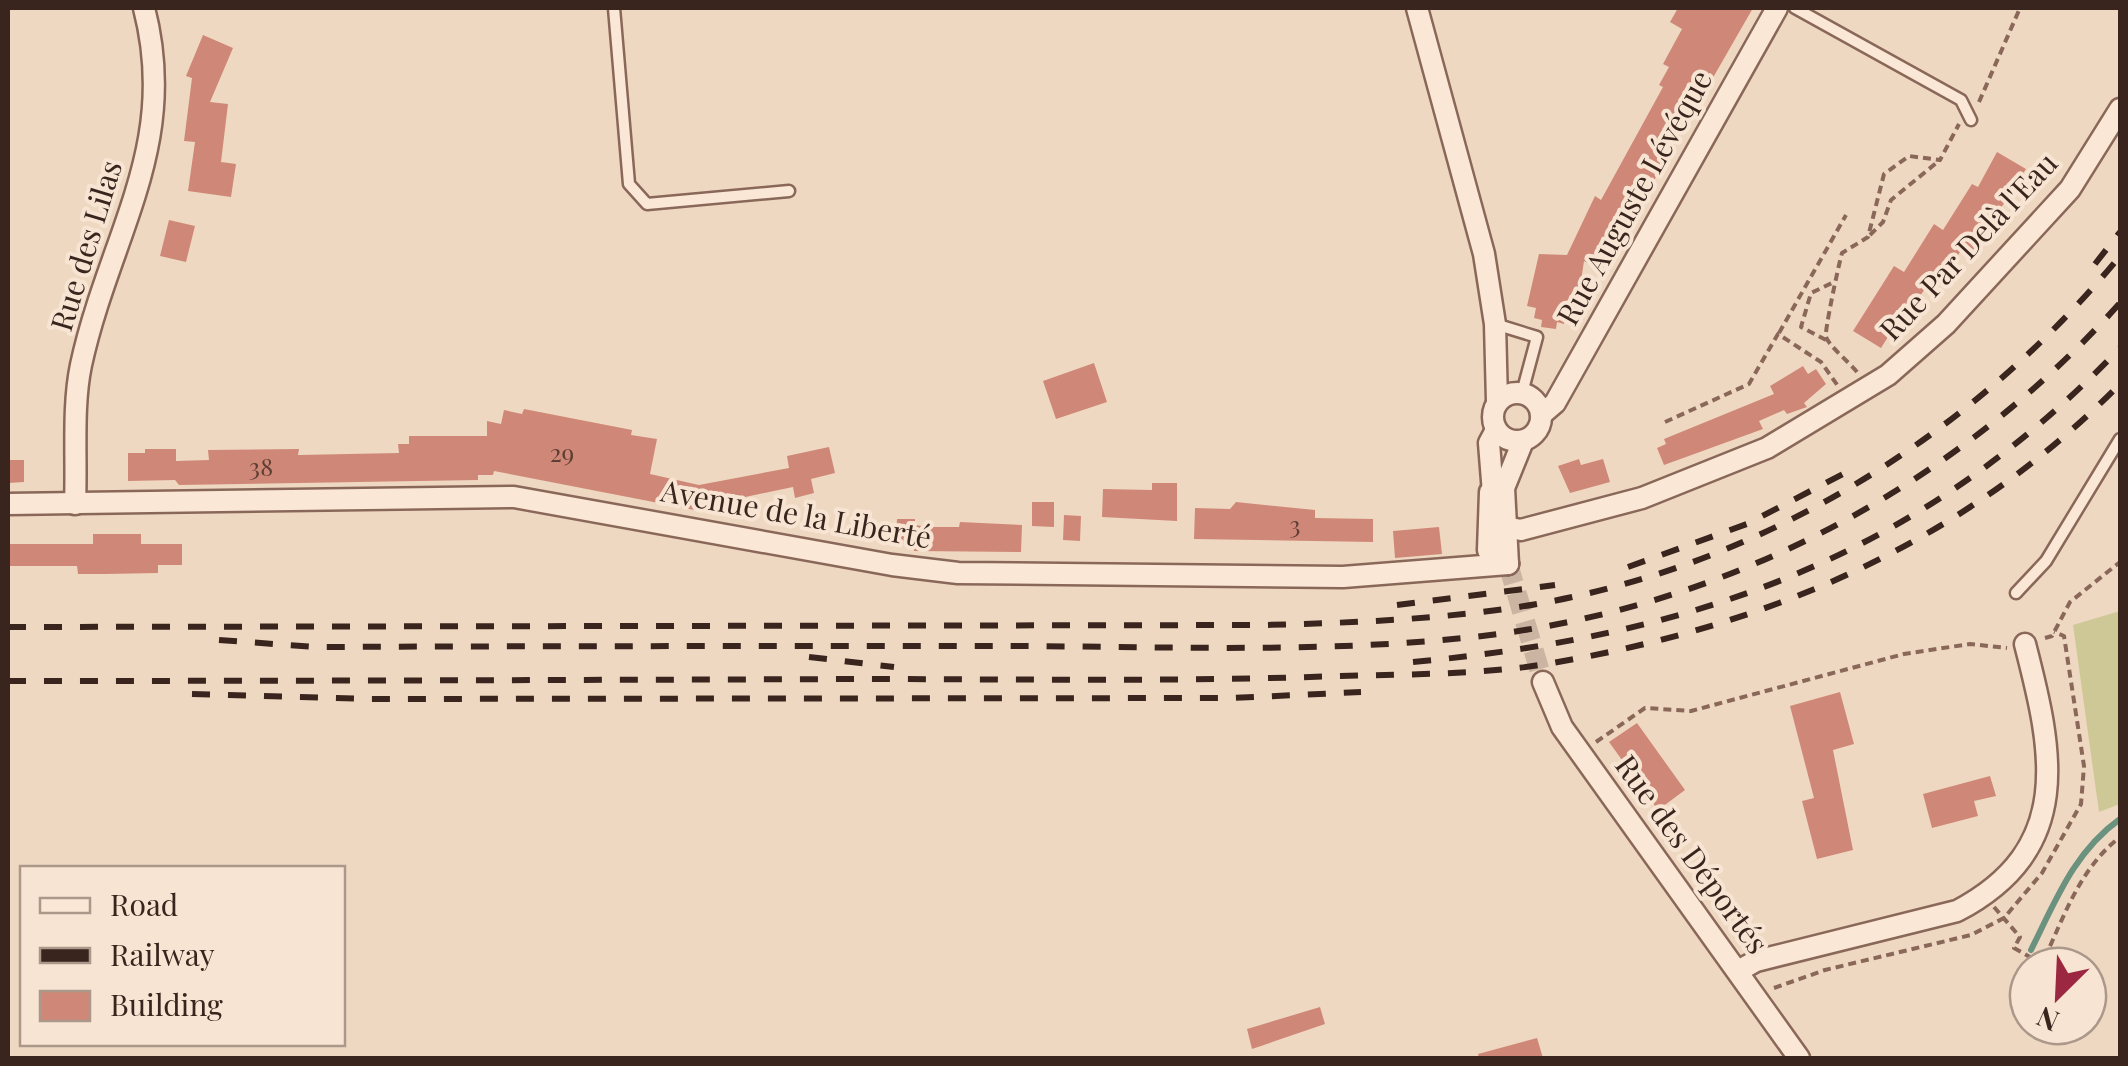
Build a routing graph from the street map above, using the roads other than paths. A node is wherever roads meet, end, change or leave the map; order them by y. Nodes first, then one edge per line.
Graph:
1 (144, 8) edge
2 (614, 8) edge
3 (1417, 8) edge
4 (1778, 8) edge
5 (1796, 8) edge
6 (2120, 109) edge
7 (1970, 120) road end
8 (788, 191) dead end
9 (1495, 324) junction
10 (1522, 393) junction
11 (1497, 402) junction
12 (1541, 415) junction
13 (1496, 430) junction
14 (2120, 439) edge
15 (1523, 441) junction
16 (1490, 476) junction
17 (8, 504) edge
18 (75, 504) junction
19 (1505, 527) junction
20 (1508, 564) junction
21 (2016, 593) dead end
22 (2025, 644) road end
23 (1543, 682) tunnel mouth
24 (1738, 972) junction
25 (1800, 1058) edge

1 - 18 street, Rue des Lilas
2 - 8 lane
3 - 9 street
4 - 12 street, Rue Auguste Lévéque
5 - 7 lane
6 - 19 street, Rue Par Delà l'Eau
9 - 10 lane
9 - 11 street
10 - 11 street
10 - 12 street
11 - 13 street
12 - 15 street
13 - 15 street
13 - 16 street
14 - 21 lane
15 - 19 street
16 - 19 street
16 - 20 street
17 - 18 street, Avenue de la Liberté
18 - 20 street, Avenue de la Liberté
19 - 20 street
22 - 24 street
23 - 24 street, Rue des Déportés
24 - 25 street, Rue des Déportés

